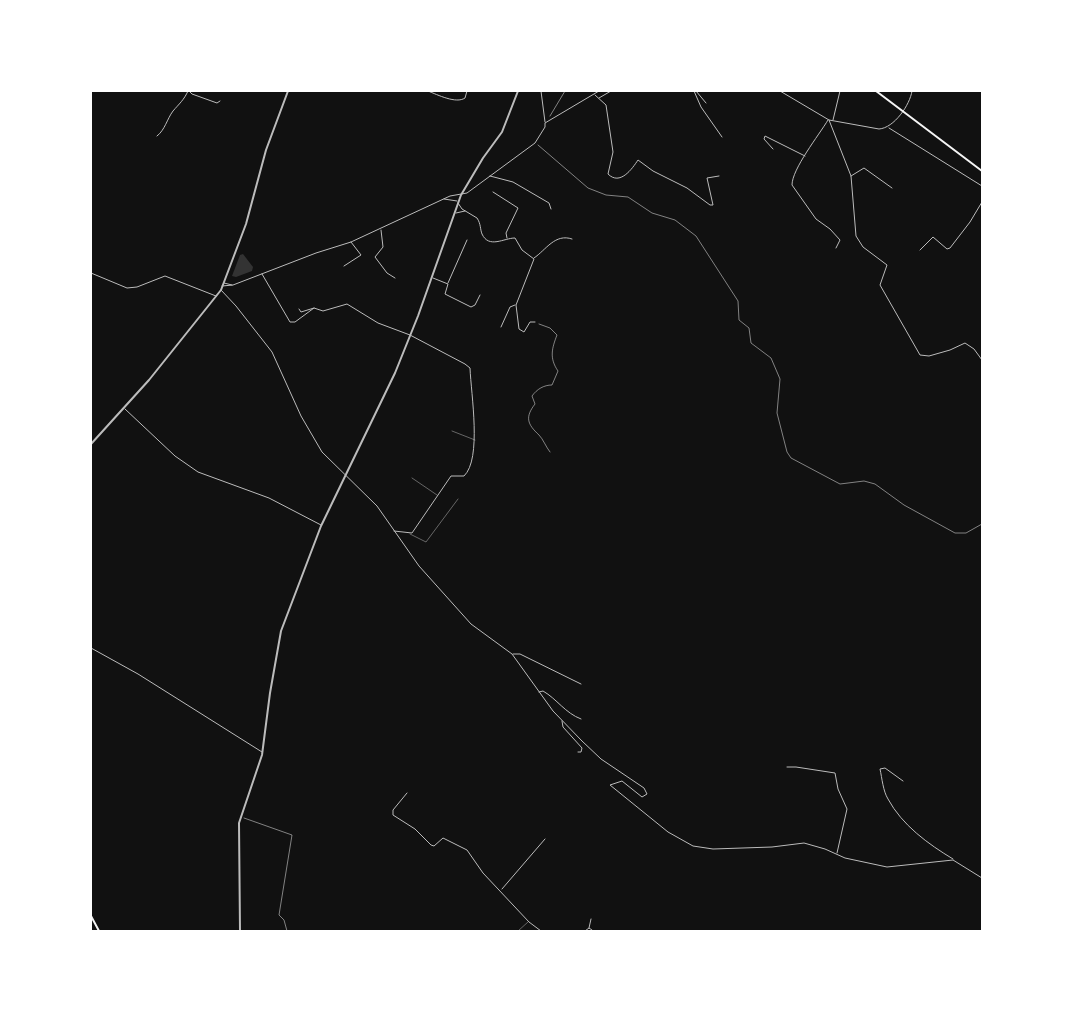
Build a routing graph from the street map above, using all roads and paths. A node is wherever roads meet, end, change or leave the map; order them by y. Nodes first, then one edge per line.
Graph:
1 (189, 91) edge
2 (288, 91) edge
3 (428, 91) edge
4 (442, 91) edge
5 (467, 91) edge
6 (518, 91) edge
7 (541, 91) edge
8 (564, 91) edge
9 (599, 91) edge
10 (611, 91) edge
11 (695, 91) edge
12 (780, 91) edge
13 (840, 91) edge
14 (876, 91) edge
15 (912, 91) edge
16 (594, 94) junction
17 (441, 96) junction
18 (599, 98) junction
19 (220, 102) dead end
20 (706, 104) dead end
21 (902, 111) junction
22 (829, 120) junction
23 (833, 120) junction
24 (546, 122) junction
25 (888, 127) junction
26 (157, 136) dead end
27 (722, 137) dead end
28 (538, 145) dead end
29 (773, 149) dead end
30 (806, 156) junction
31 (982, 171) edge
32 (489, 176) junction
33 (719, 176) dead end
34 (850, 176) junction
35 (982, 186) edge
36 (892, 188) dead end
37 (493, 192) dead end
38 (462, 195) junction
39 (443, 199) junction
40 (459, 202) junction
41 (982, 202) edge
42 (551, 209) dead end
43 (465, 211) junction
44 (455, 213) junction
45 (381, 229) junction
46 (572, 238) dead end
47 (508, 239) junction
48 (467, 240) dead end
49 (351, 242) junction
50 (836, 248) dead end
51 (920, 250) dead end
52 (534, 258) junction
53 (344, 266) dead end
54 (91, 273) edge
55 (262, 274) junction
56 (395, 278) dead end
57 (432, 278) junction
58 (448, 284) junction
59 (223, 285) junction
60 (221, 290) junction
61 (480, 295) dead end
62 (215, 297) junction
63 (516, 305) junction
64 (314, 308) junction
65 (300, 309) dead end
66 (535, 322) joint
67 (501, 327) dead end
68 (410, 335) junction
69 (982, 360) edge
70 (123, 408) junction
71 (452, 431) dead end
72 (475, 440) junction
73 (91, 444) edge
74 (550, 452) dead end
75 (346, 478) junction
76 (412, 478) dead end
77 (437, 496) junction
78 (458, 499) dead end
79 (982, 524) edge
80 (321, 526) junction
81 (394, 530) junction
82 (410, 534) junction
83 (91, 648) edge
84 (512, 654) junction
85 (580, 684) dead end
86 (538, 692) junction
87 (581, 719) dead end
88 (562, 720) junction
89 (578, 752) dead end
90 (263, 753) junction
91 (787, 767) dead end
92 (903, 780) dead end
93 (407, 793) dead end
94 (240, 817) junction
95 (545, 839) dead end
96 (836, 854) junction
97 (953, 860) junction
98 (982, 878) edge
99 (501, 891) junction
100 (91, 916) edge
101 (591, 919) dead end
102 (529, 922) junction
103 (589, 928) junction
104 (592, 930) edge
105 (98, 931) edge
106 (240, 931) edge
107 (287, 931) edge
108 (518, 931) edge
109 (542, 931) edge
110 (585, 931) edge

1 - 19 street
1 - 26 street
2 - 59 street
3 - 17 street
4 - 17 street
5 - 17 street
6 - 38 street
7 - 24 street
8 - 24 path
9 - 16 street
10 - 18 street
11 - 20 street
11 - 27 street
12 - 22 street
13 - 23 street
14 - 21 main road
15 - 21 street
16 - 18 street
16 - 24 street
18 - 33 street
21 - 25 street
21 - 31 main road
22 - 23 street
22 - 30 street
22 - 34 street
23 - 25 street
24 - 32 street
25 - 35 street
28 - 79 path
29 - 30 street
30 - 50 street
32 - 38 street
32 - 42 street
34 - 36 street
34 - 69 street
37 - 47 street
38 - 39 street
38 - 40 street
39 - 40 street
39 - 45 street
40 - 43 street
40 - 44 street
41 - 51 street
43 - 44 street
43 - 47 street
44 - 57 street
45 - 49 street
45 - 56 street
46 - 52 street
47 - 52 street
48 - 58 street
49 - 53 street
49 - 55 street
52 - 63 street
54 - 62 street
55 - 59 street
55 - 64 street
57 - 58 street
57 - 68 street
58 - 61 street
59 - 60 street
60 - 62 street
60 - 75 street
62 - 70 street
63 - 66 street
63 - 67 street
64 - 65 street
64 - 68 street
66 - 74 path
68 - 72 street
68 - 75 street
70 - 73 street
70 - 80 street
71 - 72 lane
72 - 77 street
75 - 80 street
75 - 81 street
76 - 77 lane
77 - 82 street
78 - 82 lane
80 - 90 street
81 - 82 street
81 - 84 street
83 - 90 street
84 - 85 street
84 - 86 street
86 - 87 street
86 - 88 street
88 - 89 street
88 - 96 street
90 - 94 street
91 - 96 street
92 - 97 street
93 - 99 street
94 - 106 street
94 - 107 path
95 - 99 street
96 - 97 street
97 - 98 street
99 - 102 street
100 - 105 main road
101 - 103 street
102 - 108 lane
102 - 109 street
103 - 104 street
103 - 110 street

